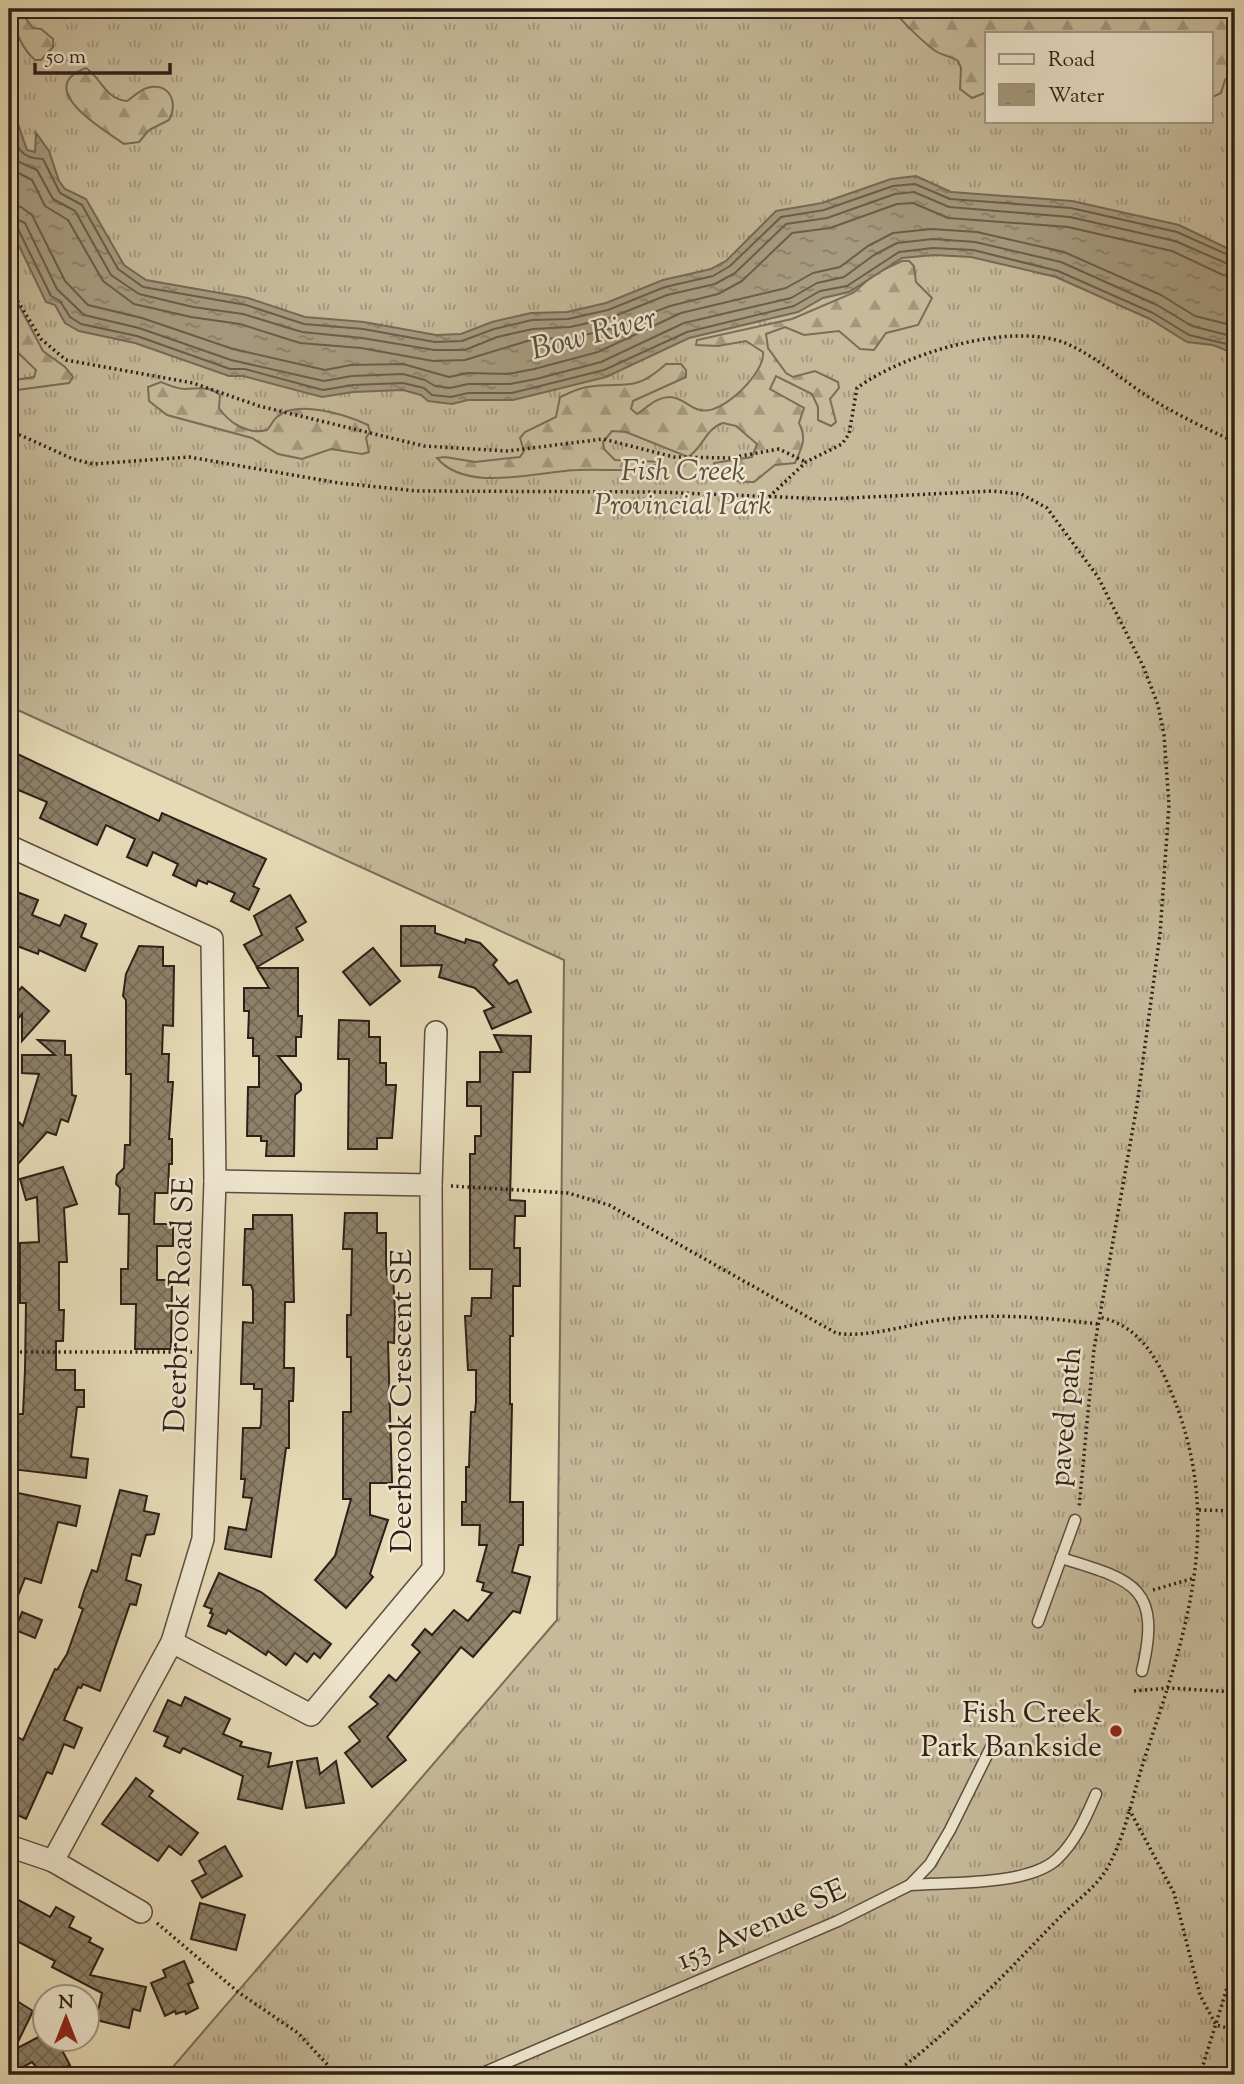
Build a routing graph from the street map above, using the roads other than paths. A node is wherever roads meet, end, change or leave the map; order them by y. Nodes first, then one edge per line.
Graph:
1 (9, 846) edge
2 (436, 1032) dead end
3 (215, 1181) junction
4 (431, 1185) junction
5 (1075, 1520) road end
6 (1061, 1558) junction
7 (1038, 1622) dead end
8 (172, 1642) junction
9 (1142, 1671) dead end
10 (994, 1741) dead end
11 (1096, 1794) dead end
12 (9, 1846) edge
13 (53, 1861) junction
14 (910, 1885) junction
15 (141, 1912) road end
16 (478, 2075) edge

1 - 3 street, Deerbrook Road SE
2 - 4 street
3 - 4 street
3 - 8 street, Deerbrook Road SE
4 - 8 street, Deerbrook Crescent SE
5 - 6 lane
6 - 7 lane
6 - 9 lane
8 - 13 street, Deerbrook Road SE
10 - 14 lane, 153 Avenue SE
11 - 14 lane
12 - 13 street
13 - 15 street
14 - 16 lane, 153 Avenue SE

